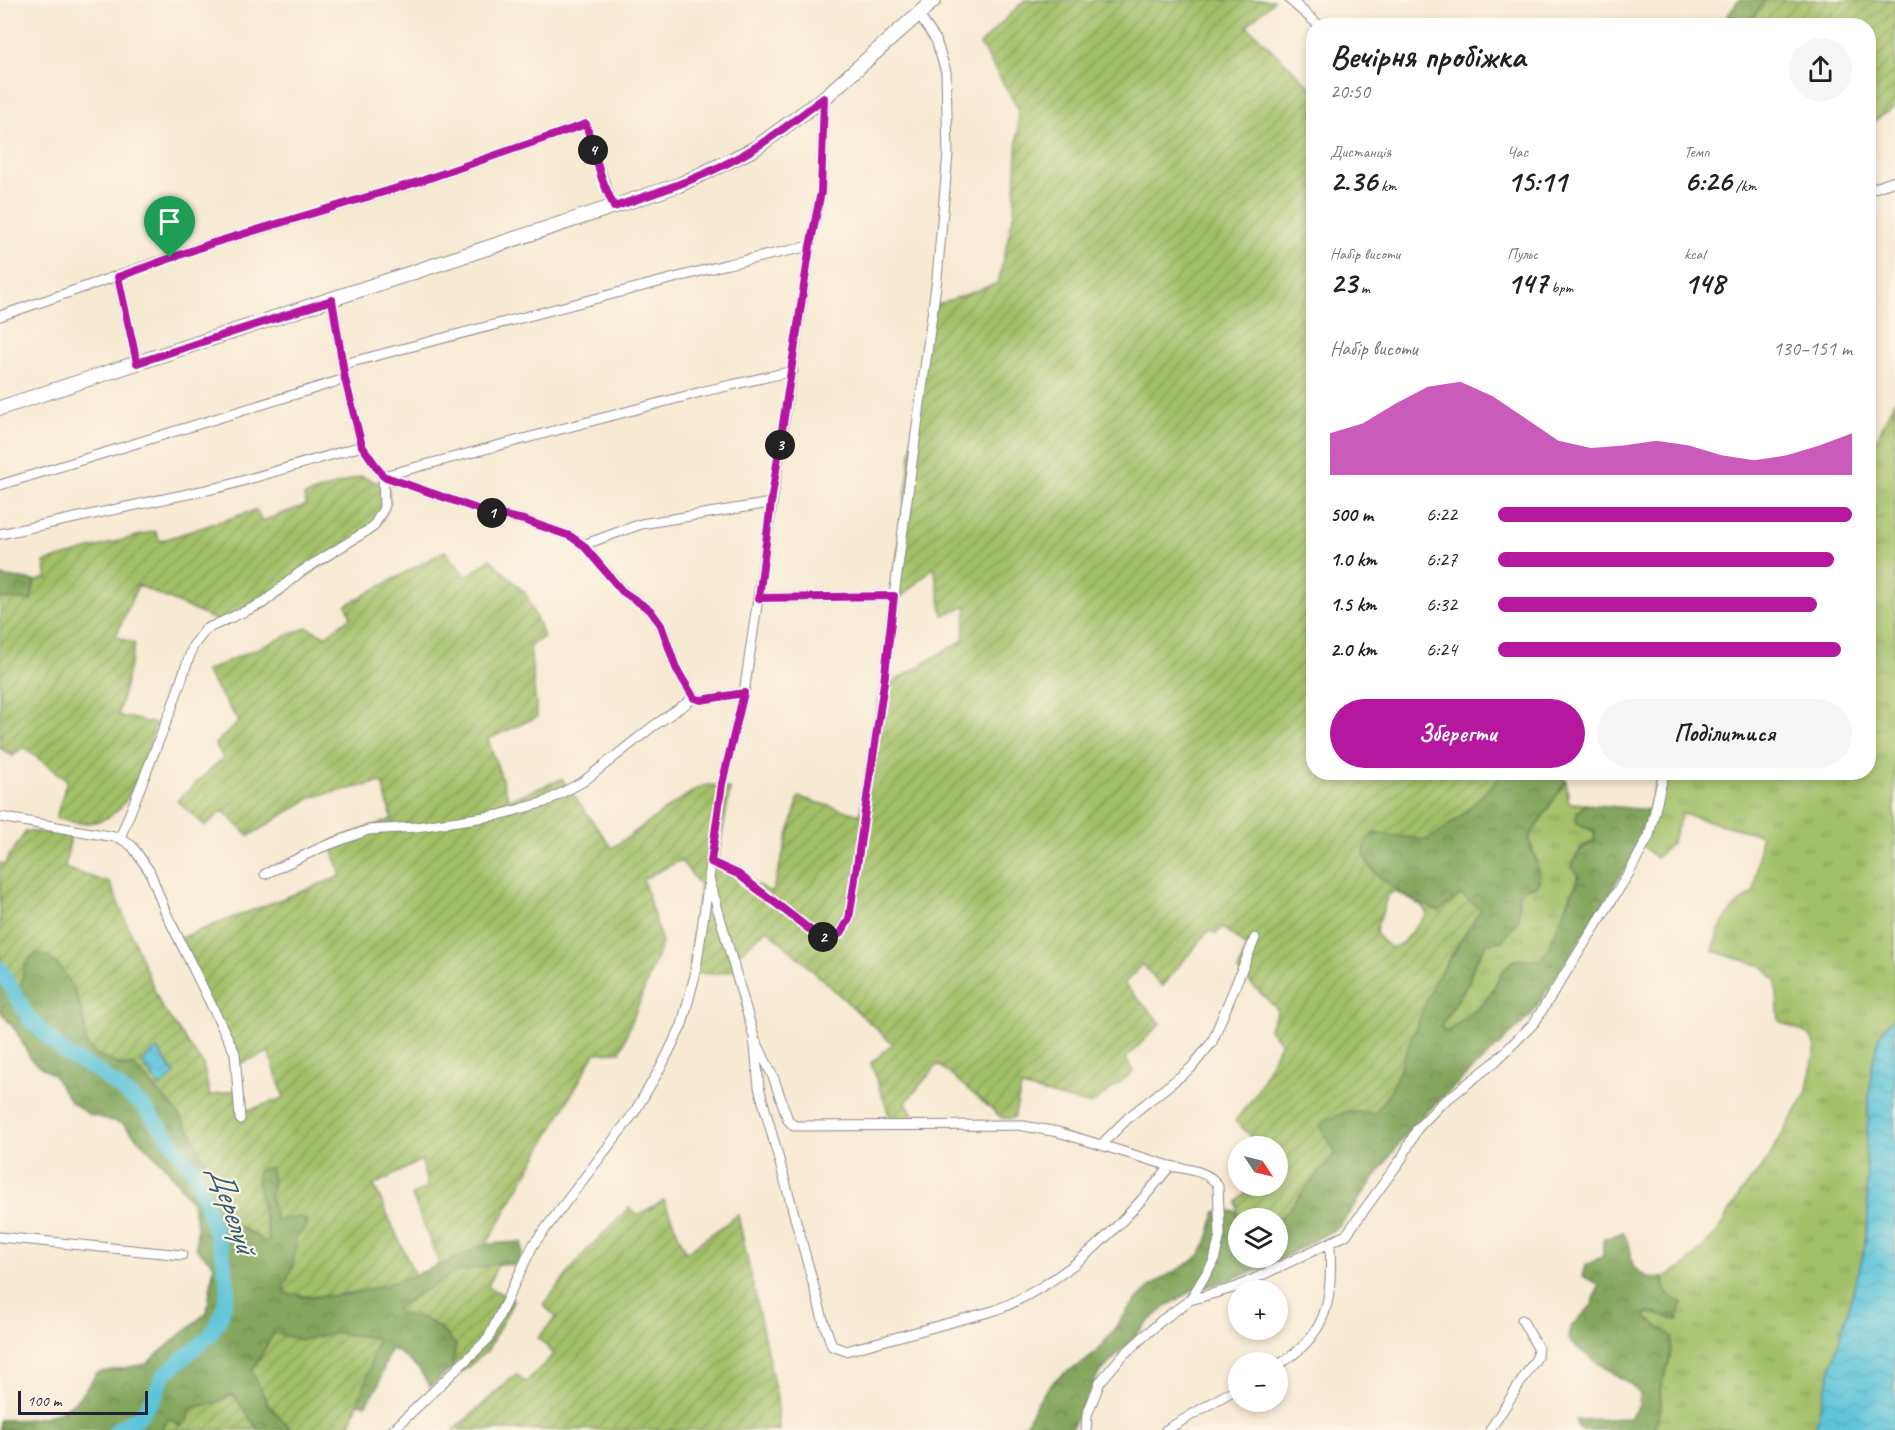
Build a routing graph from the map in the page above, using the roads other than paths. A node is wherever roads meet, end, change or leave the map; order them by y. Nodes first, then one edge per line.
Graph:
1 (934, 0) edge
2 (1290, 0) edge
3 (918, 14) junction
4 (1311, 18) edge
5 (824, 98) junction
6 (1895, 181) edge
7 (1876, 188) edge
8 (614, 207) junction
9 (810, 246) junction
10 (118, 277) junction
11 (332, 300) junction
12 (0, 316) edge
13 (137, 363) junction
14 (344, 364) junction
15 (792, 371) junction
16 (345, 379) junction
17 (0, 408) edge
18 (362, 446) junction
19 (383, 476) junction
20 (0, 486) edge
21 (771, 503) junction
22 (0, 534) edge
23 (583, 545) junction
24 (894, 596) junction
25 (759, 598) junction
26 (744, 693) junction
27 (694, 698) junction
28 (1662, 780) edge
29 (0, 817) edge
30 (120, 838) junction
31 (711, 862) junction
32 (265, 874) dead end
33 (710, 878) junction
34 (1255, 938) dead end
35 (754, 1037) junction
36 (240, 1119) dead end
37 (1101, 1145) junction
38 (1170, 1166) junction
39 (0, 1237) edge
40 (1330, 1243) junction
41 (182, 1255) dead end
42 (1190, 1300) junction
43 (1522, 1320) dead end
44 (1288, 1357) edge
45 (1228, 1393) edge
46 (393, 1430) edge
47 (1086, 1430) edge
48 (1166, 1430) edge
49 (1491, 1430) edge

1 - 3 main road
2 - 4 street
3 - 5 main road
3 - 24 street
5 - 8 main road
5 - 9 street
6 - 7 street
8 - 10 street
8 - 11 main road
9 - 14 street
9 - 15 street
10 - 12 street
10 - 13 street
11 - 13 main road
11 - 14 street
13 - 17 main road
14 - 16 street
15 - 19 street
15 - 21 street
16 - 18 street
16 - 20 street
18 - 19 street
18 - 22 street
19 - 23 street
19 - 30 street
21 - 23 street
21 - 25 street
23 - 27 street
24 - 25 street
24 - 31 street
25 - 26 street
26 - 27 street
26 - 31 street
27 - 32 street
28 - 40 street
29 - 30 street
30 - 36 street
31 - 33 street
33 - 35 street
33 - 46 street
34 - 37 street
35 - 37 street
35 - 38 street
37 - 38 street
38 - 42 street
39 - 41 street
40 - 42 street
40 - 44 street
42 - 47 street
43 - 49 street
45 - 48 street

